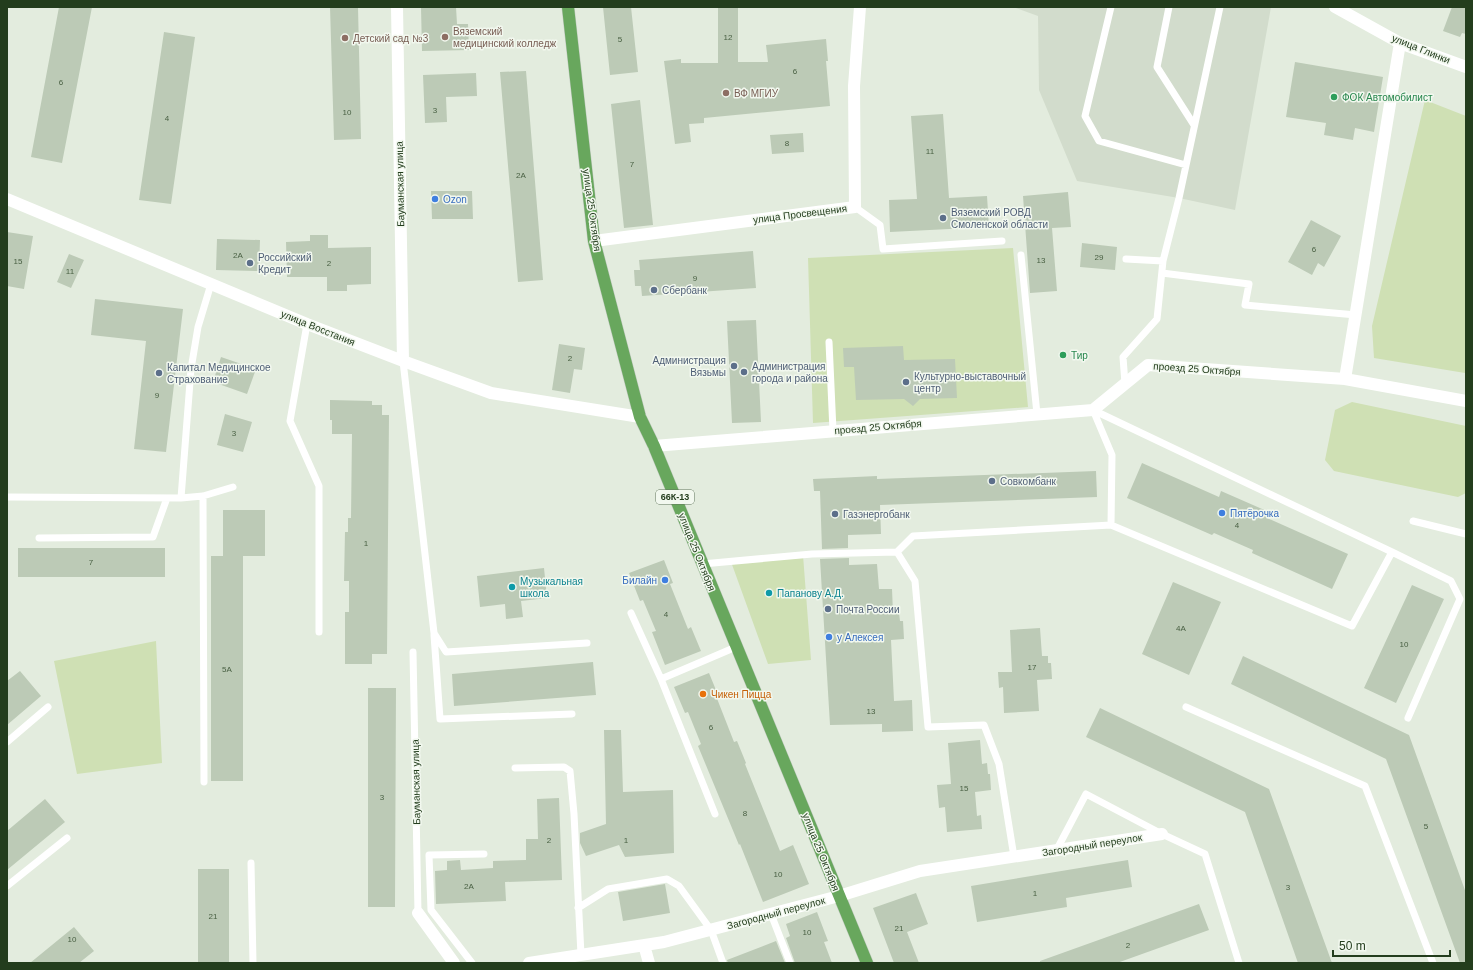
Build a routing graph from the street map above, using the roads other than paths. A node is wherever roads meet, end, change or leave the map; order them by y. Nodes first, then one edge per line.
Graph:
1 (397, 7) edge
2 (568, 7) edge
3 (860, 7) edge
4 (1111, 7) edge
5 (1169, 7) edge
6 (1220, 7) edge
7 (1335, 7) edge
8 (1400, 43) junction
9 (1466, 67) edge
10 (1194, 125) junction
11 (1186, 166) junction
12 (7, 199) edge
13 (855, 207) junction
14 (594, 241) junction
15 (1002, 241) dead end
16 (1021, 255) dead end
17 (1126, 259) dead end
18 (1163, 261) junction
19 (1162, 273) junction
20 (211, 284) junction
21 (1356, 315) junction
22 (307, 324) junction
23 (829, 342) dead end
24 (403, 362) junction
25 (1345, 379) junction
26 (1125, 384) junction
27 (1466, 401) edge
28 (1092, 410) junction
29 (1037, 414) junction
30 (640, 417) junction
31 (833, 431) junction
32 (654, 446) junction
33 (233, 487) dead end
34 (203, 496) junction
35 (7, 498) edge
36 (167, 498) junction
37 (181, 498) junction
38 (1413, 521) dead end
39 (1111, 525) junction
40 (1466, 534) edge
41 (39, 538) dead end
42 (897, 552) junction
43 (1392, 552) junction
44 (702, 564) junction
45 (631, 613) dead end
46 (319, 632) dead end
47 (434, 633) junction
48 (587, 643) dead end
49 (736, 647) junction
50 (413, 652) dead end
51 (661, 679) junction
52 (48, 707) dead end
53 (1186, 707) dead end
54 (572, 714) dead end
55 (1408, 718) dead end
56 (7, 742) edge
57 (515, 768) dead end
58 (204, 782) dead end
59 (715, 814) dead end
60 (1162, 834) junction
61 (67, 838) dead end
62 (1056, 851) junction
63 (484, 854) dead end
64 (1014, 857) junction
65 (252, 863) dead end
66 (7, 886) edge
67 (839, 896) junction
68 (578, 908) junction
69 (418, 912) joint
70 (771, 914) junction
71 (711, 930) junction
72 (644, 945) junction
73 (581, 955) junction
74 (253, 963) edge
75 (454, 963) edge
76 (472, 963) edge
77 (529, 963) edge
78 (649, 963) edge
79 (723, 963) edge
80 (790, 963) edge
81 (867, 963) edge
82 (1239, 963) edge
83 (1433, 963) edge

1 - 24 street, Бауманская улица
2 - 14 main road, улица 25 Октября / 66К-13
3 - 13 street, улица Просвещения
4 - 11 lane
5 - 10 lane
6 - 10 lane
7 - 8 street, улица Глинки
8 - 9 street, улица Глинки
8 - 21 street
10 - 11 lane
11 - 18 lane
12 - 20 street, улица Восстания
13 - 14 street, улица Просвещения
13 - 15 lane
14 - 30 main road, улица 25 Октября / 66К-13
16 - 29 lane
17 - 18 lane
18 - 19 lane
19 - 21 lane
19 - 26 lane
20 - 22 street, улица Восстания
20 - 37 lane
21 - 25 street
22 - 24 street, улица Восстания
22 - 46 lane
23 - 31 lane
24 - 30 street, улица Восстания
24 - 47 lane
25 - 26 street, проезд 25 Октября
25 - 27 street, проезд 25 Октября
26 - 28 street, проезд 25 Октября
28 - 29 street, проезд 25 Октября
28 - 39 lane
28 - 43 lane
29 - 31 street, проезд 25 Октября
30 - 32 main road, улица 25 Октября / 66К-13
31 - 32 street, проезд 25 Октября
32 - 44 main road, улица 25 Октября / 66К-13
33 - 34 lane
34 - 37 lane
34 - 58 lane
35 - 36 lane
36 - 37 lane
36 - 41 lane
38 - 40 lane
39 - 42 lane
39 - 43 lane
42 - 44 lane
42 - 64 lane
43 - 55 lane
44 - 49 main road, улица 25 Октября / 66К-13
45 - 51 lane
47 - 48 lane
47 - 54 lane
49 - 51 lane
49 - 67 main road, улица 25 Октября / 66К-13
50 - 69 lane, Бауманская улица
51 - 59 lane
52 - 56 lane
53 - 83 lane
57 - 68 lane
60 - 62 street, Загородный переулок
60 - 62 lane
60 - 82 lane
61 - 66 lane
62 - 64 street, Загородный переулок
63 - 76 lane
64 - 67 street, Загородный переулок
65 - 74 lane
67 - 70 street, Загородный переулок
67 - 81 main road, улица 25 Октября / 66К-13
68 - 71 lane
68 - 73 lane
69 - 75 street
70 - 71 street, Загородный переулок
70 - 80 lane
71 - 72 street, Загородный переулок
71 - 79 lane
72 - 73 street, Загородный переулок
72 - 78 street
73 - 77 street, Загородный переулок

